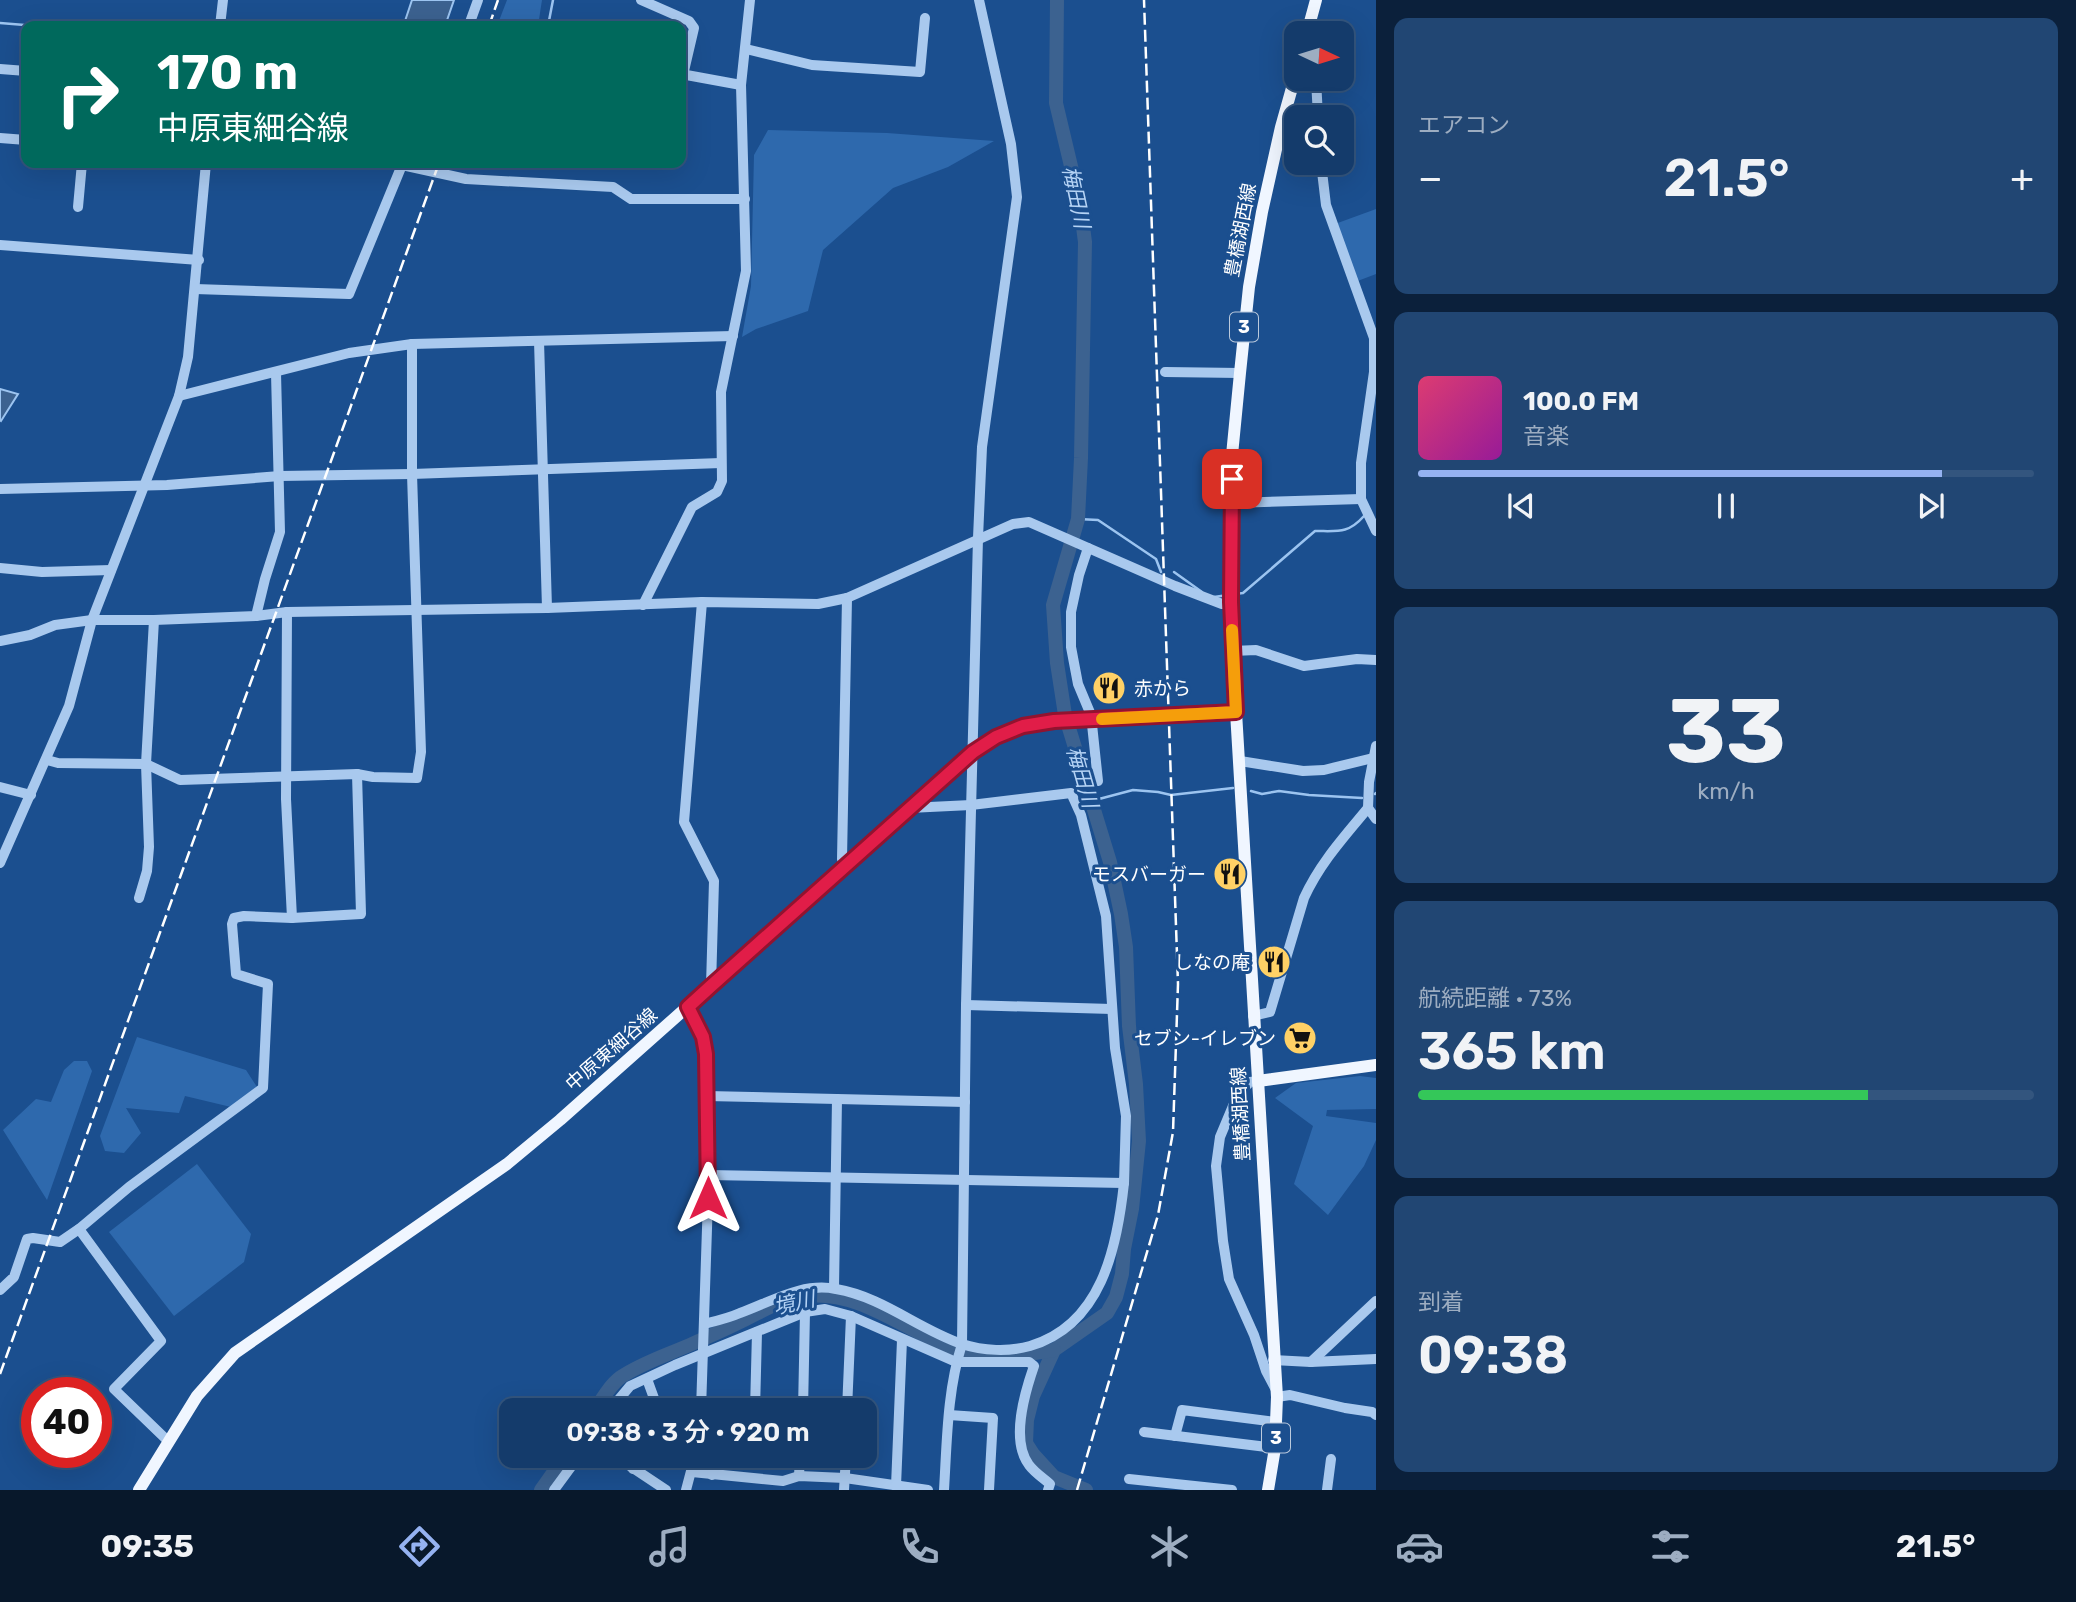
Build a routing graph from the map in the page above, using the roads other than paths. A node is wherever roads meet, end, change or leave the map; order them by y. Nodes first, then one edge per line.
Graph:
1 (223, 0) edge
2 (478, 0) edge
3 (641, 0) edge
4 (750, 0) edge
5 (979, 0) edge
6 (1316, 0) edge
7 (925, 18) dead end
8 (221, 21) edge
9 (470, 21) edge
10 (1310, 21) edge
11 (746, 49) junction
12 (686, 59) edge
13 (0, 69) edge
14 (21, 71) edge
15 (686, 75) edge
16 (741, 85) junction
17 (1291, 91) edge
18 (0, 138) edge
19 (21, 140) edge
20 (82, 168) edge
21 (206, 168) edge
22 (401, 168) edge
23 (416, 168) edge
24 (1322, 175) edge
25 (745, 199) junction
26 (78, 207) dead end
27 (0, 245) edge
28 (199, 260) junction
29 (195, 289) junction
30 (733, 336) junction
31 (1375, 338) edge
32 (538, 341) junction
33 (412, 344) junction
34 (1165, 372) dead end
35 (276, 373) junction
36 (1240, 373) junction
37 (179, 396) junction
38 (721, 463) junction
39 (543, 469) junction
40 (412, 474) junction
41 (280, 476) junction
42 (144, 484) junction
43 (0, 489) edge
44 (1232, 503) junction
45 (1366, 508) junction
46 (1376, 531) edge
47 (978, 538) junction
48 (1086, 548) junction
49 (0, 568) edge
50 (111, 570) junction
51 (1231, 596) junction
52 (846, 598) junction
53 (702, 602) junction
54 (643, 606) junction
55 (547, 608) junction
56 (416, 610) junction
57 (287, 612) junction
58 (256, 616) junction
59 (92, 620) junction
60 (154, 620) junction
61 (0, 642) edge
62 (1233, 651) junction
63 (1376, 660) edge
64 (1236, 712) junction
65 (1090, 720) junction
66 (1376, 746) edge
67 (973, 752) junction
68 (1373, 758) junction
69 (47, 761) junction
70 (1240, 761) junction
71 (146, 764) junction
72 (357, 774) junction
73 (287, 775) junction
74 (1098, 780) dead end
75 (0, 788) edge
76 (31, 795) junction
77 (971, 805) junction
78 (909, 808) junction
79 (1368, 808) junction
80 (1376, 819) edge
81 (0, 863) edge
82 (844, 866) junction
83 (139, 898) dead end
84 (292, 918) junction
85 (711, 986) junction
86 (966, 1004) junction
87 (688, 1007) junction
88 (1112, 1009) junction
89 (1253, 1016) junction
90 (1376, 1065) edge
91 (1258, 1081) junction
92 (707, 1096) junction
93 (837, 1099) junction
94 (965, 1102) junction
95 (708, 1175) junction
96 (837, 1178) junction
97 (964, 1178) junction
98 (1124, 1183) junction
99 (79, 1229) junction
100 (834, 1288) junction
101 (0, 1290) edge
102 (1376, 1301) edge
103 (805, 1312) junction
104 (851, 1316) junction
105 (705, 1327) junction
106 (757, 1332) junction
107 (902, 1340) junction
108 (962, 1344) junction
109 (703, 1354) junction
110 (1376, 1359) edge
111 (1273, 1360) junction
112 (956, 1362) junction
113 (1311, 1362) junction
114 (647, 1379) junction
115 (1276, 1394) junction
116 (620, 1398) edge
117 (654, 1398) edge
118 (701, 1398) edge
119 (755, 1398) edge
120 (803, 1398) edge
121 (848, 1398) edge
122 (949, 1415) junction
123 (1376, 1415) edge
124 (1276, 1422) junction
125 (1144, 1432) dead end
126 (1175, 1436) junction
127 (169, 1442) junction
128 (1275, 1448) junction
129 (1331, 1459) dead end
130 (570, 1468) edge
131 (693, 1468) edge
132 (714, 1468) edge
133 (799, 1468) edge
134 (845, 1468) edge
135 (633, 1469) edge
136 (692, 1472) junction
137 (712, 1475) junction
138 (799, 1476) junction
139 (845, 1478) junction
140 (1129, 1479) dead end
141 (896, 1486) junction
142 (139, 1490) edge
143 (554, 1490) edge
144 (666, 1490) edge
145 (686, 1490) edge
146 (844, 1490) edge
147 (928, 1490) edge
148 (944, 1490) edge
149 (989, 1490) edge
150 (1048, 1490) edge
151 (1232, 1490) edge
152 (1268, 1490) edge
153 (1327, 1490) edge

1 - 8 street
2 - 9 street
3 - 12 street
4 - 11 street
5 - 47 street
6 - 10 main road
7 - 11 street
11 - 16 street
13 - 14 street
15 - 16 street
16 - 25 street
17 - 36 main road, 豊橋湖西線 / 3
18 - 19 street
20 - 26 street
21 - 28 street
22 - 29 street
23 - 25 street
24 - 31 street
25 - 30 street
27 - 28 street
28 - 29 street
29 - 37 street
30 - 32 street
30 - 38 street
31 - 45 street
32 - 33 street
32 - 39 street
33 - 35 street
33 - 40 street
34 - 36 street
35 - 37 street
35 - 41 street
36 - 44 main road, 豊橋湖西線 / 3
37 - 42 street
38 - 39 street
38 - 54 street
39 - 40 street
39 - 55 street
40 - 41 street
40 - 56 street
41 - 42 street
41 - 58 street
42 - 43 street
42 - 50 street
44 - 45 street
44 - 51 main road, 豊橋湖西線 / 3
45 - 46 street
47 - 48 street
47 - 52 street
47 - 67 street
48 - 51 street
48 - 65 street
49 - 50 street
50 - 59 street
51 - 62 main road, 豊橋湖西線 / 3
52 - 53 street
52 - 82 street
53 - 54 street
53 - 85 street
54 - 55 street
55 - 56 street
56 - 57 street
56 - 72 street
57 - 58 street
57 - 73 street
58 - 60 street
59 - 60 street
59 - 61 street
59 - 69 street
60 - 71 street
62 - 63 street
62 - 64 main road, 豊橋湖西線 / 3
64 - 65 main road, 中原東細谷線
64 - 70 main road, 豊橋湖西線 / 3
65 - 67 main road, 中原東細谷線
65 - 74 street
66 - 68 street
67 - 77 street
67 - 78 main road, 中原東細谷線
68 - 70 street
68 - 79 street
69 - 71 street
69 - 76 street
70 - 89 main road, 豊橋湖西線 / 3
71 - 73 street
71 - 83 street
72 - 73 street
72 - 84 street
73 - 84 street
75 - 76 street
76 - 81 street
77 - 78 street
77 - 86 street
77 - 88 street
78 - 82 main road, 中原東細谷線
79 - 80 street
79 - 89 street
82 - 85 main road, 中原東細谷線
84 - 99 street
85 - 87 main road, 中原東細谷線
86 - 88 street
86 - 94 street
87 - 92 street
87 - 127 main road, 中原東細谷線
88 - 98 street
89 - 91 main road, 豊橋湖西線 / 3
90 - 91 main road
91 - 111 main road, 豊橋湖西線 / 3
91 - 115 street
92 - 93 street
92 - 95 street
93 - 94 street
93 - 96 street
94 - 97 street
95 - 96 street
95 - 105 street
96 - 97 street
96 - 100 street
97 - 98 street
97 - 108 street
98 - 108 street
99 - 101 street
99 - 127 street
100 - 105 street
100 - 108 street
102 - 113 street
103 - 104 street
103 - 106 street
103 - 120 street
104 - 107 street
104 - 121 street
105 - 109 street
106 - 109 street
106 - 119 street
107 - 112 street
107 - 141 street
108 - 112 street
109 - 114 street
109 - 118 street
110 - 113 street
111 - 113 street
111 - 115 main road, 豊橋湖西線 / 3
112 - 122 street
112 - 150 street
114 - 116 street
114 - 117 street
115 - 123 street
115 - 124 main road, 豊橋湖西線 / 3
122 - 148 street
122 - 149 street
124 - 126 street
124 - 128 main road, 豊橋湖西線 / 3
125 - 126 street
126 - 128 street
127 - 142 main road, 中原東細谷線
128 - 152 main road, 豊橋湖西線 / 3
129 - 153 street
130 - 143 street
131 - 136 street
132 - 137 street
133 - 138 street
134 - 139 street
135 - 144 street
136 - 137 street
136 - 145 street
137 - 138 street
138 - 139 street
139 - 141 street
139 - 146 street
140 - 151 street
141 - 147 street

